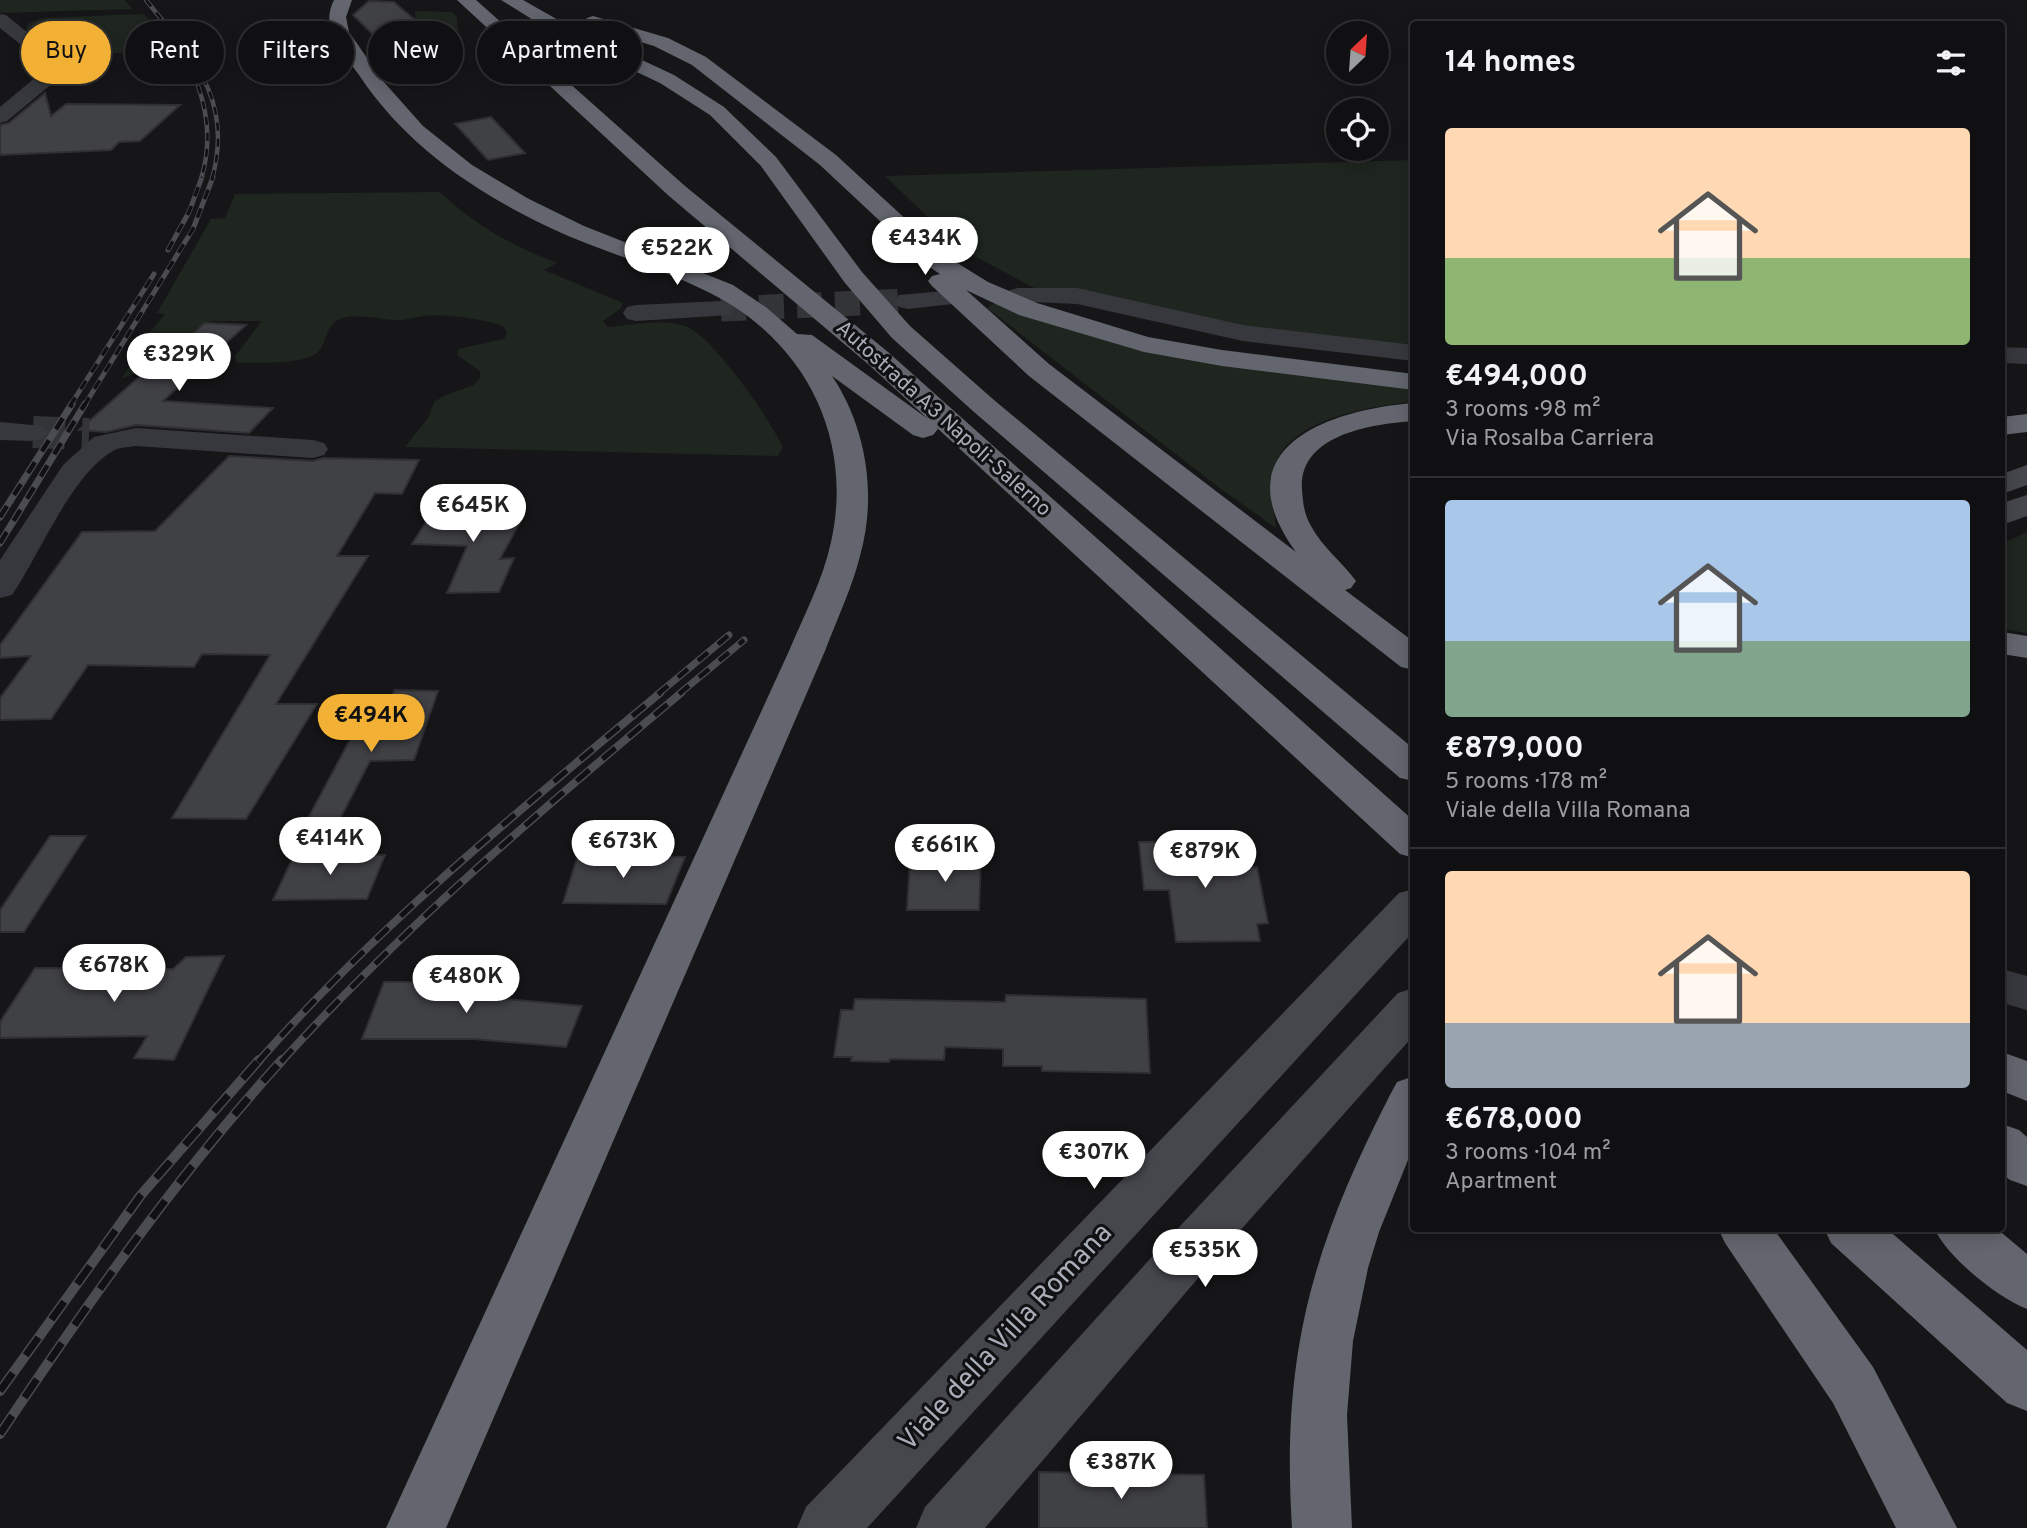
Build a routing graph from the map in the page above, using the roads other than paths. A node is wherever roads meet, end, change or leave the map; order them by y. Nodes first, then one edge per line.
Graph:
1 (466, 0) edge
2 (510, 0) edge
3 (538, 0) edge
4 (340, 4) edge
5 (0, 19) edge
6 (354, 72) edge
7 (383, 96) junction
8 (0, 117) edge
9 (873, 203) junction
10 (1017, 296) dead end
11 (944, 299) dead end
12 (908, 301) tunnel mouth
13 (732, 305) junction
14 (636, 313) dead end
15 (1410, 353) edge
16 (2005, 355) edge
17 (2027, 356) edge
18 (1410, 382) edge
19 (1410, 412) edge
20 (2027, 423) edge
21 (2005, 426) edge
22 (0, 431) edge
23 (33, 432) tunnel mouth
24 (313, 449) dead end
25 (2027, 474) edge
26 (2005, 484) edge
27 (2027, 504) edge
28 (2005, 514) edge
29 (1126, 583) junction
30 (0, 588) edge
31 (1388, 639) junction
32 (2005, 643) edge
33 (2027, 647) edge
34 (1410, 656) edge
35 (1410, 766) edge
36 (1410, 840) edge
37 (1410, 908) edge
38 (2005, 987) edge
39 (2027, 993) edge
40 (1410, 1009) edge
41 (2005, 1071) edge
42 (2027, 1082) edge
43 (1410, 1104) edge
44 (2005, 1147) edge
45 (2027, 1166) edge
46 (1746, 1232) edge
47 (1854, 1232) edge
48 (1964, 1232) edge
49 (2027, 1286) edge
50 (2027, 1385) edge
51 (415, 1528) edge
52 (827, 1528) edge
53 (946, 1528) edge
54 (1322, 1528) edge
55 (1927, 1528) edge

1 - 29 highway, Autostrada A3 Napoli-Salerno
2 - 35 highway, Autostrada A3 Napoli-Salerno
3 - 9 highway
4 - 7 highway
5 - 8 street
6 - 7 highway
7 - 13 highway
9 - 18 highway
9 - 31 highway
10 - 15 street
11 - 12 street
13 - 14 street
13 - 29 highway
13 - 51 highway
16 - 17 street
19 - 31 highway
20 - 21 highway
22 - 23 street
24 - 30 street
25 - 26 main road
27 - 28 main road
29 - 36 highway, Autostrada A3 Napoli-Salerno
31 - 34 highway
32 - 33 highway
37 - 52 main road, Viale della Villa Romana
38 - 39 street
40 - 53 main road
41 - 42 highway
43 - 54 highway
44 - 45 highway
46 - 55 highway
47 - 50 highway
48 - 49 highway

